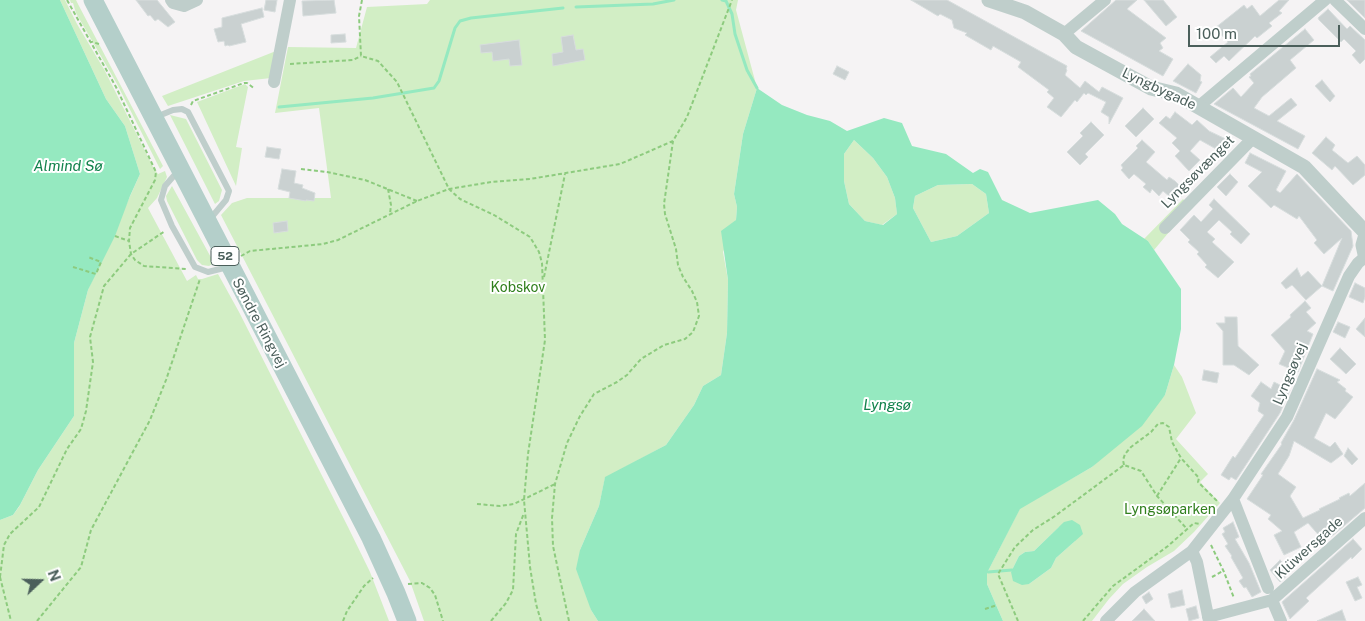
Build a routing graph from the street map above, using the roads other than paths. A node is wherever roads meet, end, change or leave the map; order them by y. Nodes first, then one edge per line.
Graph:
1 (93, 0) edge
2 (171, 0) edge
3 (197, 0) edge
4 (290, 0) edge
5 (990, 0) edge
6 (1105, 0) edge
7 (1325, 0) edge
8 (1335, 0) edge
9 (1365, 28) edge
10 (1064, 34) junction
11 (274, 82) dead end
12 (1198, 106) junction
13 (154, 118) junction
14 (1253, 138) junction
15 (171, 169) junction
16 (208, 222) junction
17 (1165, 228) dead end
18 (1365, 232) edge
19 (1365, 238) edge
20 (1365, 256) edge
21 (229, 264) junction
22 (1233, 499) junction
23 (1365, 518) edge
24 (1192, 551) junction
25 (1268, 588) dead end
26 (1272, 600) junction
27 (1208, 619) edge
28 (407, 621) edge
29 (1106, 621) edge
30 (1280, 621) edge

1 - 13 main road, Søndre Ringvej / 52
2 - 3 street
4 - 11 street
5 - 10 street, Lyngbygade
6 - 10 street
7 - 12 street
8 - 9 street
10 - 12 street, Lyngbygade
12 - 14 street, Lyngbygade
13 - 15 main road, Søndre Ringvej / 52
13 - 16 lane
14 - 17 street, Lyngsøvænget
14 - 18 street, Lyngbygade
15 - 16 main road, Søndre Ringvej / 52
15 - 21 lane
16 - 21 main road, Søndre Ringvej / 52
19 - 20 street
20 - 22 street, Lyngsøvej
21 - 28 main road, Søndre Ringvej / 52
22 - 24 street, Lyngsøvej
22 - 25 street
23 - 26 street, Klüwersgade
24 - 27 street
24 - 29 street, Lyngsøvej
26 - 27 street, Klüwersgade
26 - 30 street, Klüwersgade

